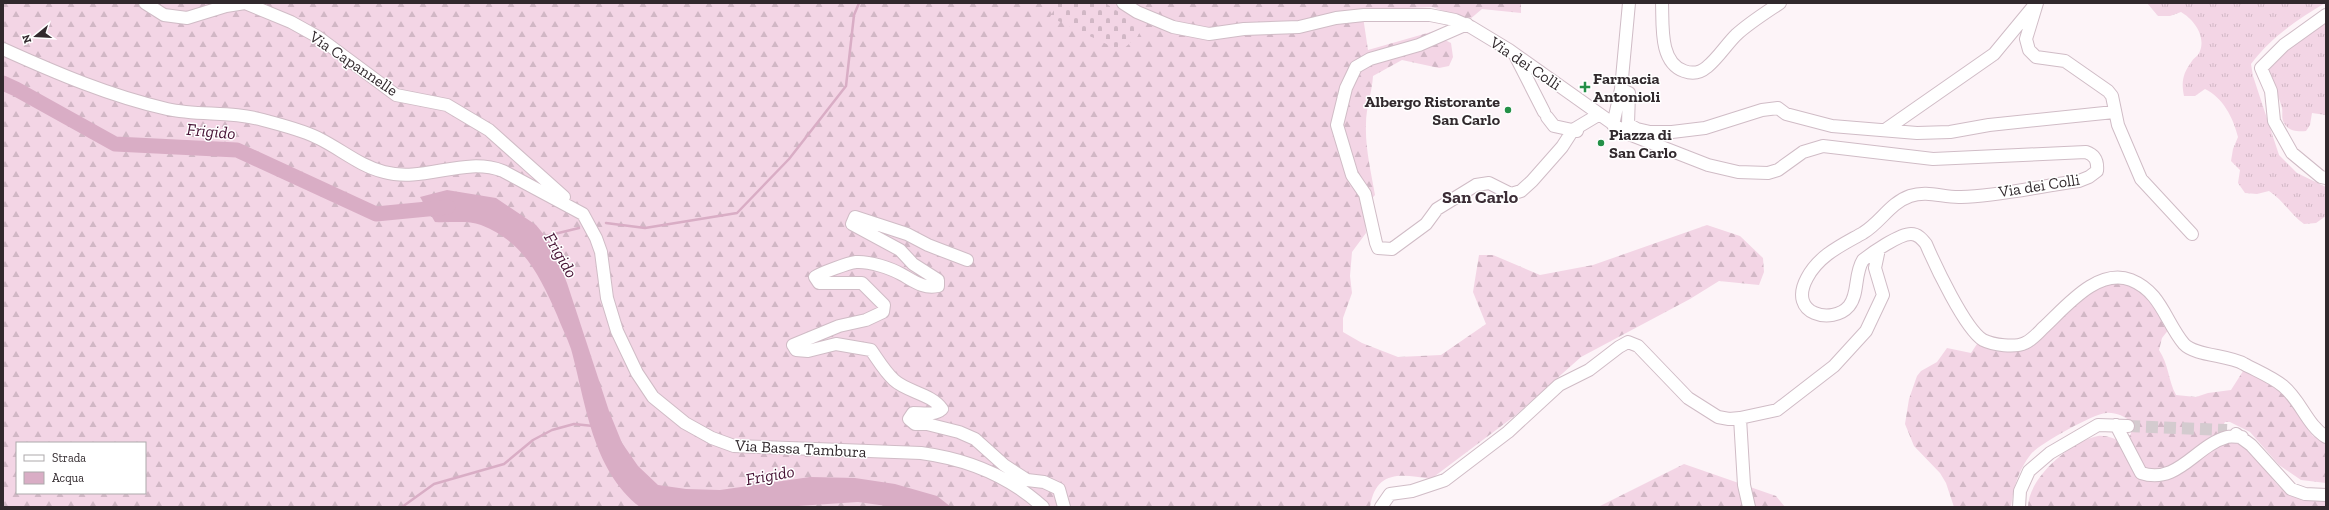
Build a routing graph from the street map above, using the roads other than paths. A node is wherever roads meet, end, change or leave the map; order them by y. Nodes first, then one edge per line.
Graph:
1 (145, 3) edge
2 (1124, 3) edge
3 (1629, 3) edge
4 (1662, 3) edge
5 (1780, 3) edge
6 (2326, 15) edge
7 (1467, 24) junction
8 (3, 49) edge
9 (1514, 54) junction
10 (1621, 89) junction
11 (2114, 112) junction
12 (1598, 115) junction
13 (1613, 126) junction
14 (1575, 130) junction
15 (1885, 130) junction
16 (2326, 178) edge
17 (583, 214) junction
18 (2192, 234) dead end
19 (1879, 249) junction
20 (967, 260) dead end
21 (1740, 418) junction
22 (2227, 430) tunnel mouth
23 (2242, 437) junction
24 (2326, 437) edge
25 (2326, 495) edge
26 (1043, 507) edge
27 (1064, 507) edge
28 (1381, 507) edge
29 (1749, 507) edge
30 (2018, 507) edge

1 - 17 street, Via Capannelle
2 - 7 street, Via dei Colli
3 - 10 street
4 - 5 street
6 - 16 street
7 - 9 street, Via dei Colli
7 - 14 street
8 - 17 street
9 - 12 street, Via dei Colli
9 - 14 street
10 - 13 street
10 - 15 street
11 - 15 street
11 - 15 street
11 - 18 street
12 - 13 street, Via dei Colli
12 - 14 street
13 - 19 street, Via dei Colli
17 - 26 street, Via Bassa Tambura
19 - 21 street
19 - 24 street, Via dei Colli
20 - 27 street
21 - 28 street
21 - 29 street
22 - 23 street
23 - 25 street
23 - 30 street

